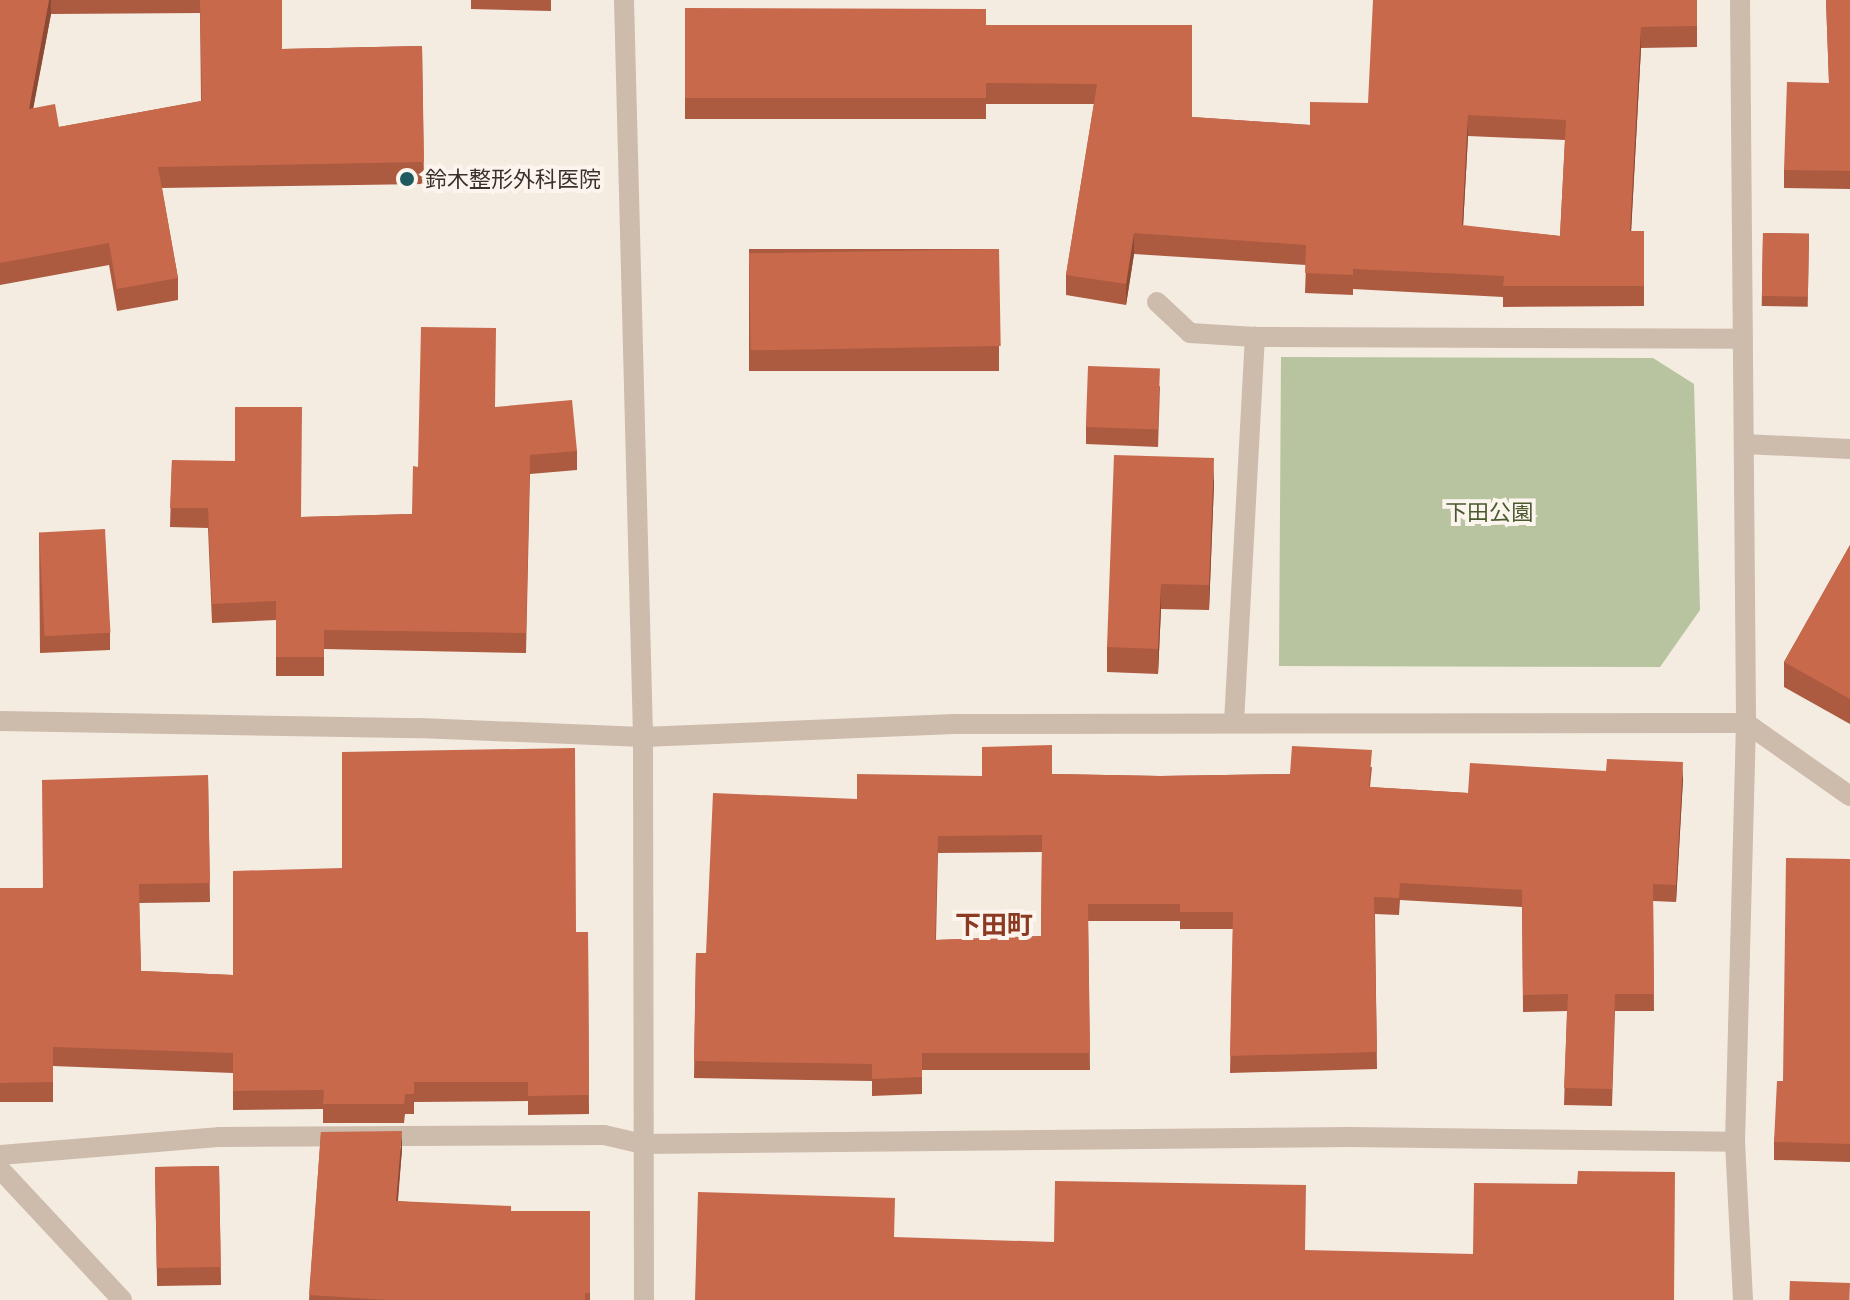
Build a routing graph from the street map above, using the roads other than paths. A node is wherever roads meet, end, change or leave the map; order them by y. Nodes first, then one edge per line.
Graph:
1 (624, 0) edge
2 (1740, 0) edge
3 (1157, 302) dead end
4 (1255, 337) junction
5 (1743, 339) junction
6 (1744, 444) junction
7 (1850, 449) edge
8 (0, 721) edge
9 (1234, 723) junction
10 (1746, 723) junction
11 (643, 737) junction
12 (1850, 796) edge
13 (1735, 1142) junction
14 (643, 1144) junction
15 (0, 1155) edge
16 (0, 1169) edge
17 (122, 1300) edge
18 (644, 1300) edge
19 (1743, 1300) edge

1 - 11 street
2 - 5 street
3 - 4 street
4 - 5 street
4 - 9 street
5 - 6 street
6 - 7 street
6 - 10 street
8 - 11 street
9 - 10 street
9 - 11 street
10 - 12 street
10 - 13 street
11 - 14 street
13 - 14 street
13 - 19 street
14 - 15 street
14 - 18 street
16 - 17 street

